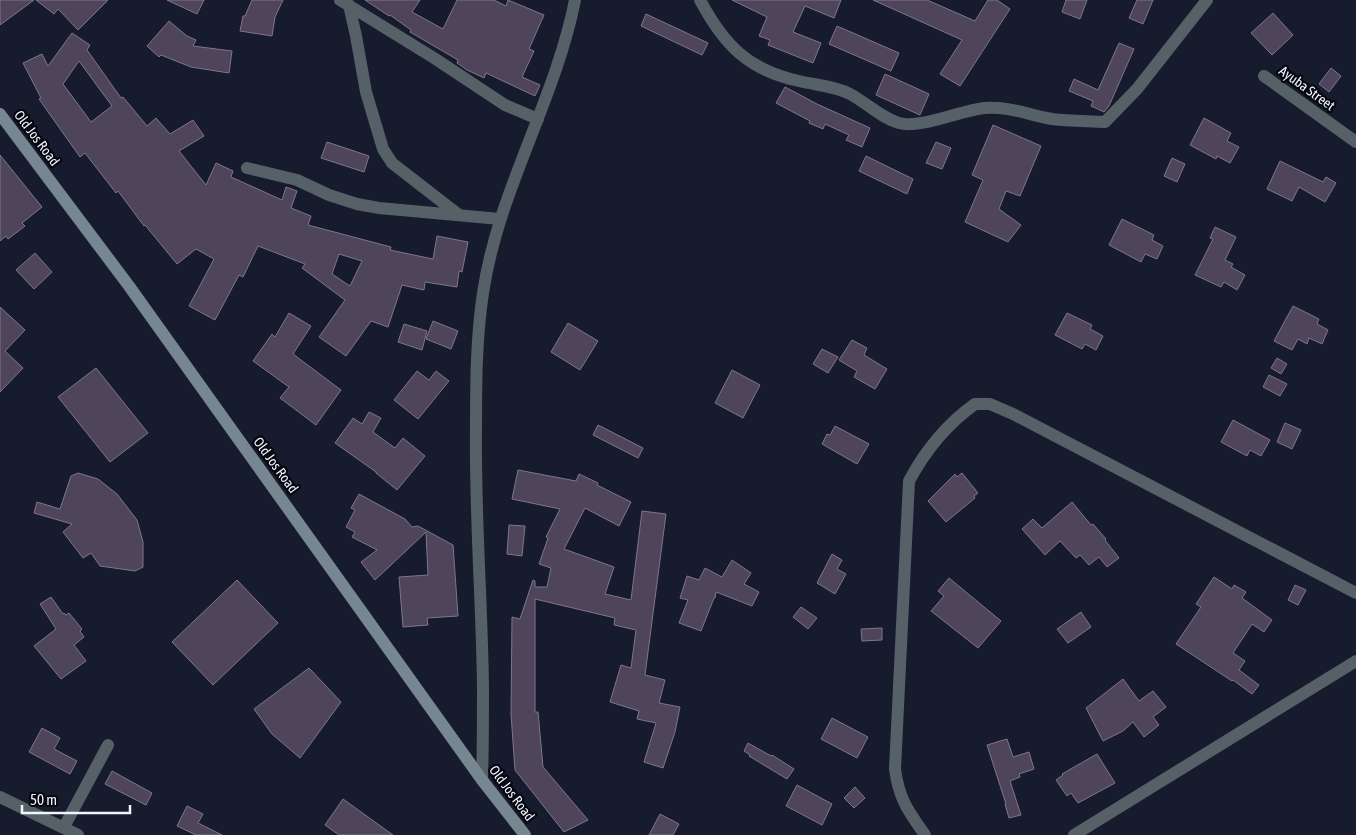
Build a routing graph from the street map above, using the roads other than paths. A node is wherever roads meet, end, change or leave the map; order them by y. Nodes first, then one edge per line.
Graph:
1 (575, 0) edge
2 (700, 0) edge
3 (1207, 0) edge
4 (345, 3) edge
5 (1264, 76) dead end
6 (0, 114) edge
7 (538, 119) junction
8 (1356, 142) edge
9 (247, 168) dead end
10 (459, 215) junction
11 (500, 219) junction
12 (1356, 593) edge
13 (1356, 661) edge
14 (108, 745) dead end
15 (482, 780) junction
16 (0, 796) edge
17 (64, 827) junction
18 (78, 835) edge
19 (525, 835) edge
20 (925, 835) edge
21 (1074, 835) edge

1 - 7 street
2 - 3 street
4 - 7 street
4 - 10 street
5 - 8 street, Ayuba Street
6 - 15 main road, Old Jos Road
7 - 11 street
9 - 10 street
10 - 11 street
11 - 15 street
12 - 20 street
13 - 21 street
14 - 17 street
15 - 19 main road, Old Jos Road
16 - 17 street
17 - 18 street

